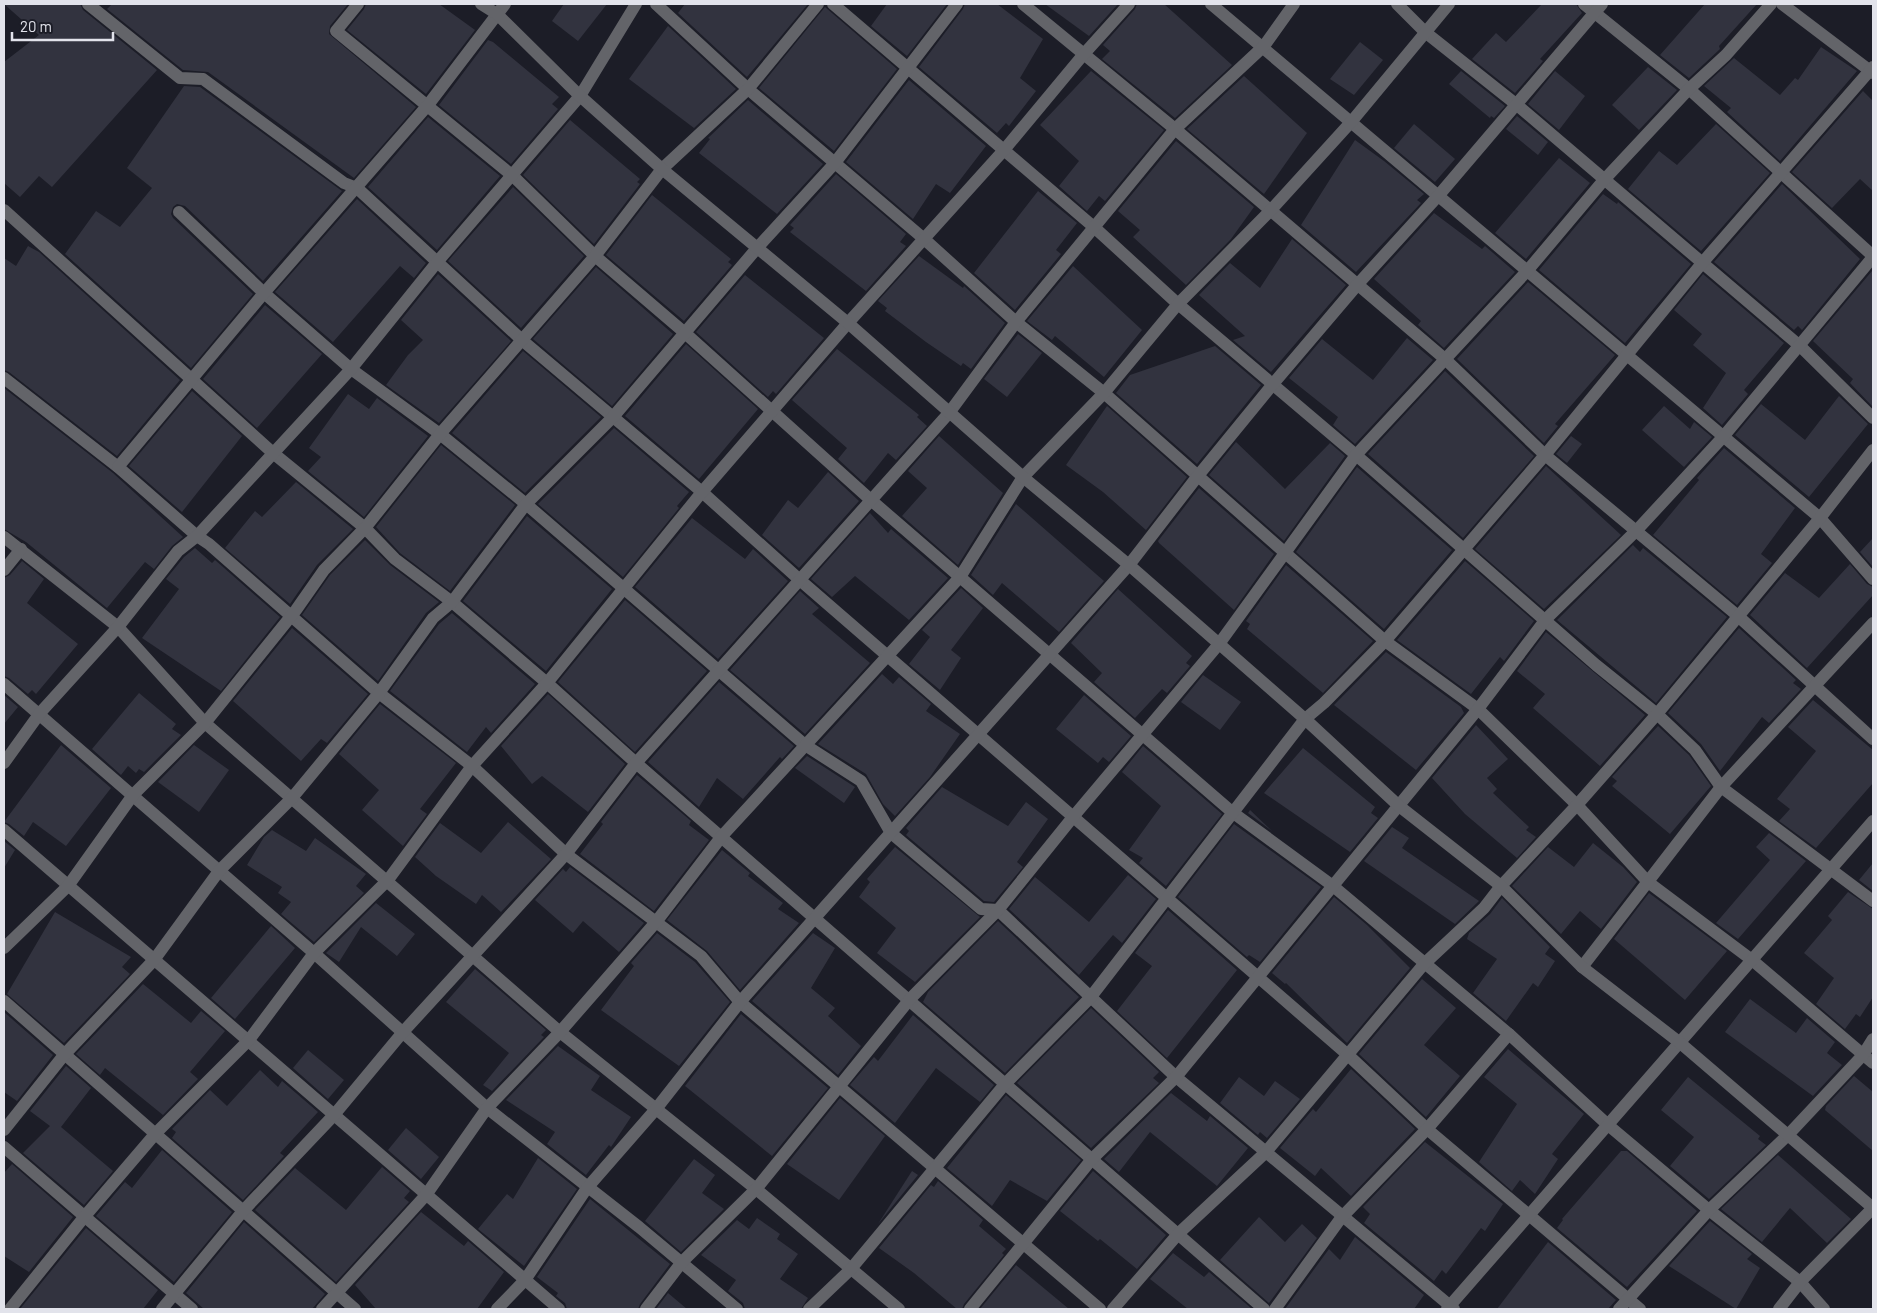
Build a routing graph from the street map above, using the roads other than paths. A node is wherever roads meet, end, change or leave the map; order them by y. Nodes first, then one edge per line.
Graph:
1 (88, 4) edge
2 (358, 4) edge
3 (481, 4) edge
4 (505, 4) edge
5 (636, 4) edge
6 (656, 4) edge
7 (818, 4) edge
8 (833, 4) edge
9 (958, 4) edge
10 (1023, 4) edge
11 (1129, 4) edge
12 (1211, 4) edge
13 (1294, 4) edge
14 (1397, 4) edge
15 (1449, 4) edge
16 (1584, 4) edge
17 (1771, 4) edge
18 (1782, 4) edge
19 (1598, 8) edge
20 (497, 14) junction
21 (1425, 32) junction
22 (1264, 46) junction
23 (1082, 55) junction
24 (907, 67) junction
25 (1872, 70) edge
26 (748, 89) junction
27 (1689, 89) junction
28 (580, 96) junction
29 (428, 105) junction
30 (1517, 105) junction
31 (1352, 121) junction
32 (1176, 129) junction
33 (1004, 150) junction
34 (834, 164) junction
35 (662, 168) junction
36 (1782, 172) junction
37 (513, 176) junction
38 (1603, 181) junction
39 (357, 188) junction
40 (1439, 195) junction
41 (1271, 210) junction
42 (4, 211) edge
43 (179, 212) dead end
44 (1095, 228) junction
45 (924, 238) junction
46 (758, 247) junction
47 (595, 256) junction
48 (1873, 256) edge
49 (438, 261) junction
50 (1703, 262) junction
51 (1528, 270) junction
52 (1358, 284) junction
53 (264, 293) junction
54 (1178, 304) junction
55 (1016, 322) junction
56 (848, 323) junction
57 (685, 333) junction
58 (523, 341) junction
59 (1800, 346) junction
60 (1627, 356) junction
61 (1444, 359) junction
62 (351, 369) junction
63 (4, 378) edge
64 (192, 379) junction
65 (1273, 384) junction
66 (1104, 393) junction
67 (772, 412) junction
68 (949, 413) junction
69 (614, 417) junction
70 (1873, 418) edge
71 (440, 434) junction
72 (1723, 438) junction
73 (1873, 450) edge
74 (273, 453) junction
75 (1356, 455) junction
76 (1545, 456) junction
77 (118, 467) junction
78 (1024, 477) junction
79 (1197, 477) junction
80 (702, 492) junction
81 (872, 501) junction
82 (526, 504) junction
83 (1820, 518) junction
84 (365, 528) junction
85 (1637, 530) junction
86 (197, 536) junction
87 (4, 537) edge
88 (1463, 548) junction
89 (21, 549) junction
90 (1287, 553) junction
91 (1129, 565) junction
92 (4, 570) edge
93 (960, 577) junction
94 (1873, 579) edge
95 (801, 581) junction
96 (625, 588) junction
97 (452, 602) junction
98 (1738, 616) junction
99 (291, 617) junction
100 (1546, 619) junction
101 (1873, 623) edge
102 (118, 627) junction
103 (1385, 641) junction
104 (1219, 644) junction
105 (1050, 652) junction
106 (888, 657) junction
107 (718, 672) junction
108 (547, 683) junction
109 (4, 684) edge
110 (1816, 687) junction
111 (379, 693) junction
112 (1478, 709) junction
113 (40, 713) junction
114 (1657, 714) junction
115 (1304, 719) junction
116 (205, 722) junction
117 (979, 734) junction
118 (1143, 734) junction
119 (1873, 739) edge
120 (805, 746) junction
121 (4, 763) edge
122 (636, 763) junction
123 (472, 766) junction
124 (1721, 787) junction
125 (133, 795) junction
126 (292, 798) junction
127 (1577, 805) junction
128 (1399, 806) junction
129 (1232, 812) junction
130 (1073, 817) junction
131 (1873, 821) edge
132 (4, 830) edge
133 (891, 833) junction
134 (722, 836) junction
135 (566, 854) junction
136 (1832, 868) junction
137 (219, 871) junction
138 (388, 880) junction
139 (1648, 882) junction
140 (68, 886) junction
141 (1333, 886) junction
142 (1501, 886) junction
143 (1165, 898) junction
144 (1873, 901) edge
145 (998, 910) junction
146 (815, 916) junction
147 (656, 922) junction
148 (4, 948) edge
149 (314, 952) junction
150 (472, 956) junction
151 (154, 960) junction
152 (1752, 960) junction
153 (1424, 964) junction
154 (1582, 967) junction
155 (1256, 977) junction
156 (1090, 998) junction
157 (910, 999) junction
158 (4, 1001) edge
159 (740, 1002) junction
160 (403, 1032) junction
161 (560, 1032) junction
162 (1509, 1034) junction
163 (1873, 1039) edge
164 (249, 1040) junction
165 (1679, 1042) junction
166 (64, 1055) junction
167 (1863, 1055) junction
168 (1348, 1056) junction
169 (1873, 1063) edge
170 (1176, 1078) junction
171 (1005, 1084) junction
172 (838, 1086) junction
173 (487, 1108) junction
174 (656, 1109) junction
175 (334, 1115) junction
176 (1608, 1125) junction
177 (1427, 1129) junction
178 (4, 1130) edge
179 (156, 1133) junction
180 (1788, 1135) junction
181 (4, 1147) edge
182 (1265, 1153) junction
183 (1092, 1160) junction
184 (933, 1168) junction
185 (586, 1188) junction
186 (756, 1189) junction
187 (426, 1195) junction
188 (1873, 1208) edge
189 (1708, 1210) junction
190 (242, 1211) junction
191 (85, 1216) junction
192 (1528, 1216) junction
193 (1342, 1218) junction
194 (1179, 1233) junction
195 (1022, 1244) junction
196 (682, 1262) junction
197 (850, 1270) junction
198 (525, 1280) junction
199 (1800, 1282) junction
200 (336, 1292) junction
201 (175, 1295) junction
202 (1628, 1298) junction
203 (1450, 1308) edge
204 (10, 1309) edge
205 (162, 1309) edge
206 (192, 1309) edge
207 (322, 1309) edge
208 (355, 1309) edge
209 (498, 1309) edge
210 (559, 1309) edge
211 (646, 1309) edge
212 (737, 1309) edge
213 (809, 1309) edge
214 (899, 1309) edge
215 (970, 1309) edge
216 (1100, 1309) edge
217 (1112, 1309) edge
218 (1264, 1309) edge
219 (1275, 1309) edge
220 (1619, 1309) edge
221 (1640, 1309) edge
222 (1779, 1309) edge
223 (1824, 1309) edge

1 - 39 street
2 - 29 street
3 - 20 street
4 - 20 street
5 - 28 street
6 - 26 street
7 - 26 street
8 - 24 street
9 - 24 street
10 - 23 street
11 - 23 street
12 - 22 street
13 - 22 street
14 - 21 street
15 - 21 street
16 - 19 street
17 - 27 street
18 - 25 street
19 - 27 street
19 - 30 street
20 - 28 street
20 - 29 street
21 - 30 street
21 - 31 street
22 - 31 street
22 - 32 street
23 - 32 street
23 - 33 street
24 - 33 street
24 - 34 street
25 - 36 street
26 - 34 street
26 - 35 street
27 - 36 street
27 - 38 street
28 - 35 street
28 - 37 street
29 - 37 street
29 - 39 street
30 - 38 street
30 - 40 street
31 - 40 street
31 - 41 street
32 - 41 street
32 - 44 street
33 - 44 street
33 - 45 street
34 - 45 street
34 - 46 street
35 - 46 street
35 - 47 street
36 - 48 street
36 - 50 street
37 - 47 street
37 - 49 street
38 - 50 street
38 - 51 street
39 - 49 street
39 - 53 street
40 - 51 street
40 - 52 street
41 - 52 street
41 - 54 street
42 - 64 street
43 - 53 street
44 - 54 street
44 - 55 street
45 - 55 street
45 - 56 street
46 - 56 street
46 - 57 street
47 - 57 street
47 - 58 street
48 - 59 street
49 - 58 street
49 - 62 street
50 - 59 street
50 - 60 street
51 - 60 street
51 - 61 street
52 - 61 street
52 - 65 street
53 - 62 street
53 - 64 street
54 - 65 street
54 - 66 street
55 - 66 street
55 - 68 street
56 - 67 street
56 - 68 street
57 - 67 street
57 - 69 street
58 - 69 street
58 - 71 street
59 - 70 street
59 - 72 street
60 - 72 street
60 - 76 street
61 - 75 street
61 - 76 street
62 - 71 street
62 - 74 street
63 - 77 street
64 - 74 street
64 - 77 street
65 - 75 street
65 - 79 street
66 - 78 street
66 - 79 street
67 - 80 street
67 - 81 street
68 - 78 street
68 - 81 street
69 - 80 street
69 - 82 street
71 - 82 street
71 - 84 street
72 - 83 street
72 - 85 street
73 - 83 street
74 - 84 street
74 - 86 street
75 - 88 street
75 - 90 street
76 - 85 street
76 - 88 street
77 - 86 street
78 - 91 street
78 - 93 street
79 - 90 street
79 - 91 street
80 - 95 street
80 - 96 street
81 - 93 street
81 - 95 street
82 - 96 street
82 - 97 street
83 - 94 street
83 - 98 street
84 - 97 street
84 - 99 street
85 - 98 street
85 - 100 street
86 - 99 street
86 - 102 street
87 - 89 street
88 - 100 street
88 - 103 street
89 - 92 street
89 - 102 street
90 - 103 street
90 - 104 street
91 - 104 street
91 - 105 street
93 - 105 street
93 - 106 street
95 - 106 street
95 - 107 street
96 - 107 street
96 - 108 street
97 - 108 street
97 - 111 street
98 - 110 street
98 - 114 street
99 - 111 street
99 - 116 street
100 - 112 street
100 - 114 street
101 - 110 street
102 - 113 street
102 - 116 street
103 - 112 street
103 - 115 street
104 - 115 street
104 - 118 street
105 - 117 street
105 - 118 street
106 - 117 street
106 - 120 street
107 - 120 street
107 - 122 street
108 - 122 street
108 - 123 street
109 - 113 street
110 - 119 street
110 - 124 street
111 - 123 street
111 - 126 street
112 - 127 street
112 - 128 street
113 - 121 street
113 - 125 street
114 - 124 street
114 - 127 street
115 - 128 street
115 - 129 street
116 - 125 street
116 - 126 street
117 - 130 street
117 - 133 street
118 - 129 street
118 - 130 street
120 - 133 street
120 - 134 street
122 - 134 street
122 - 135 street
123 - 135 street
123 - 138 street
124 - 136 street
124 - 139 street
125 - 137 street
125 - 140 street
126 - 137 street
126 - 138 street
127 - 139 street
127 - 142 street
128 - 141 street
128 - 142 street
129 - 141 street
129 - 143 street
130 - 143 street
130 - 145 street
131 - 136 street
132 - 140 street
133 - 145 street
133 - 146 street
134 - 146 street
134 - 147 street
135 - 147 street
135 - 150 street
136 - 144 street
136 - 152 street
137 - 149 street
137 - 151 street
138 - 149 street
138 - 150 street
139 - 152 street
139 - 154 street
140 - 148 street
140 - 151 street
141 - 153 street
141 - 155 street
142 - 153 street
142 - 154 street
143 - 155 street
143 - 156 street
145 - 156 street
145 - 157 street
146 - 157 street
146 - 159 street
147 - 159 street
147 - 161 street
149 - 160 street
149 - 164 street
150 - 160 street
150 - 161 street
151 - 164 street
151 - 166 street
152 - 165 street
152 - 167 street
153 - 162 street
153 - 168 street
154 - 165 street
155 - 168 street
155 - 170 street
156 - 170 street
156 - 171 street
157 - 171 street
157 - 172 street
158 - 166 street
159 - 172 street
159 - 174 street
160 - 173 street
160 - 175 street
161 - 173 street
161 - 174 street
162 - 176 street
162 - 177 street
163 - 167 street
164 - 175 street
164 - 179 street
165 - 176 street
165 - 180 street
166 - 178 street
166 - 179 street
167 - 169 street
167 - 180 street
168 - 177 street
168 - 182 street
170 - 182 street
170 - 183 street
171 - 183 street
171 - 184 street
172 - 184 street
172 - 186 street
173 - 185 street
173 - 187 street
174 - 185 street
174 - 186 street
175 - 187 street
175 - 190 street
176 - 189 street
176 - 192 street
177 - 192 street
177 - 193 street
179 - 190 street
179 - 191 street
180 - 188 street
180 - 189 street
181 - 191 street
182 - 193 street
182 - 194 street
183 - 194 street
183 - 195 street
184 - 195 street
184 - 197 street
185 - 196 street
185 - 198 street
186 - 196 street
186 - 197 street
187 - 198 street
187 - 200 street
188 - 199 street
189 - 199 street
189 - 202 street
190 - 200 street
190 - 201 street
191 - 201 street
191 - 204 street
192 - 202 street
192 - 203 street
193 - 203 street
193 - 219 street
194 - 217 street
194 - 218 street
195 - 215 street
195 - 216 street
196 - 211 street
196 - 212 street
197 - 213 street
197 - 214 street
198 - 209 street
198 - 210 street
199 - 222 street
199 - 223 street
200 - 207 street
200 - 208 street
201 - 205 street
201 - 206 street
202 - 220 street
202 - 221 street

